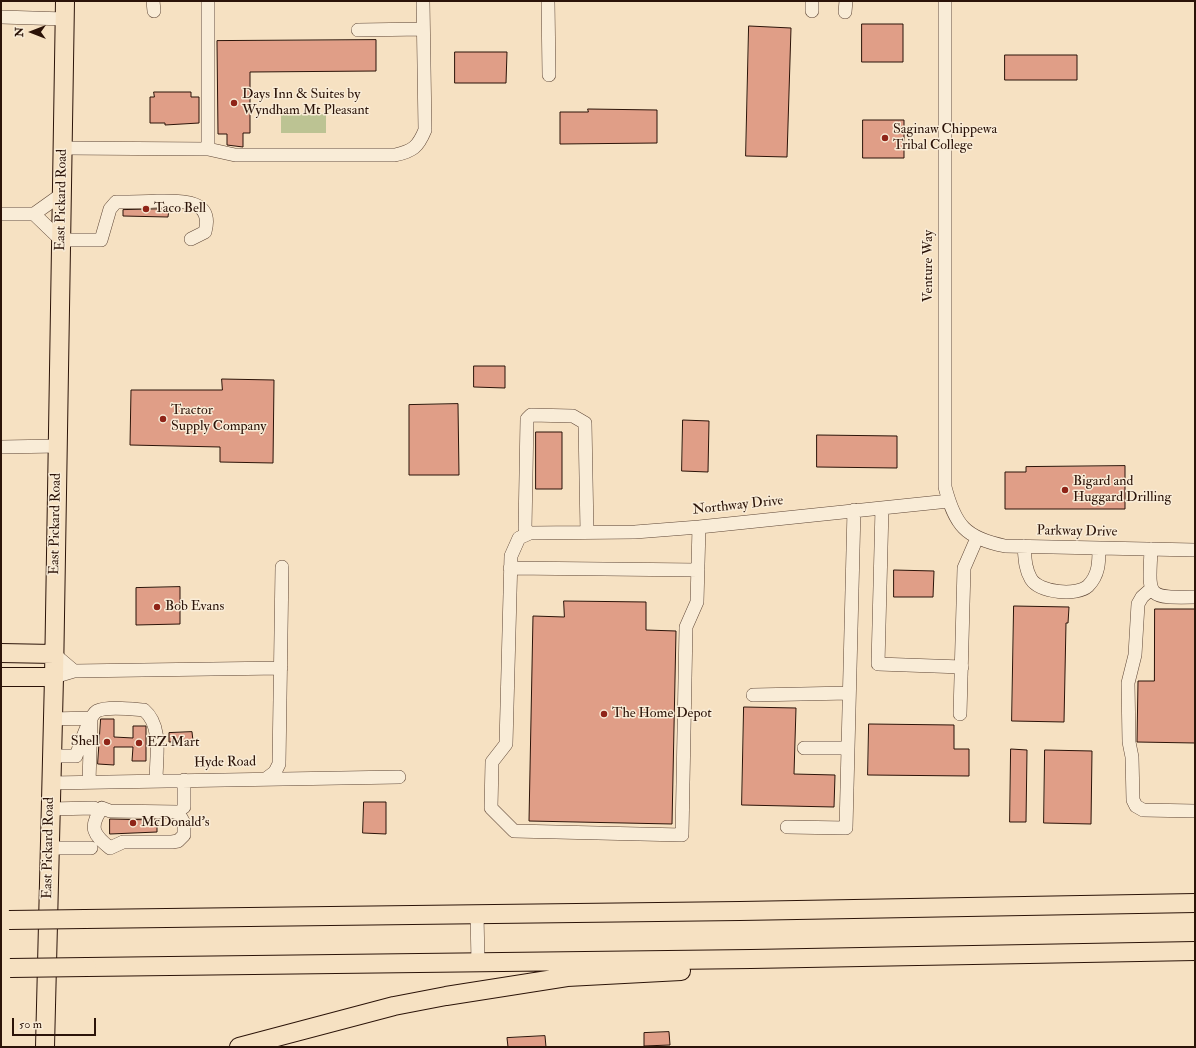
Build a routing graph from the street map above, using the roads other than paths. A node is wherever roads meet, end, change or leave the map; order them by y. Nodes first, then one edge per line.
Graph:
1 (65, 1) edge
2 (208, 1) edge
3 (423, 1) edge
4 (548, 1) edge
5 (945, 1) edge
6 (1, 17) edge
7 (65, 19) junction
8 (424, 29) junction
9 (358, 30) dead end
10 (549, 75) dead end
11 (63, 148) junction
12 (208, 149) junction
13 (62, 194) junction
14 (1, 214) edge
15 (34, 214) junction
16 (191, 239) dead end
17 (61, 240) junction
18 (58, 446) junction
19 (1, 447) edge
20 (949, 501) junction
21 (882, 508) junction
22 (854, 510) junction
23 (699, 527) junction
24 (963, 528) joint
25 (587, 532) junction
26 (530, 533) junction
27 (977, 538) junction
28 (1024, 546) junction
29 (1099, 548) junction
30 (1151, 549) junction
31 (1195, 550) edge
32 (282, 567) dead end
33 (510, 568) junction
34 (698, 570) junction
35 (1151, 590) junction
36 (1195, 597) edge
37 (1, 653) edge
38 (54, 654) junction
39 (962, 667) junction
40 (281, 668) junction
41 (74, 671) junction
42 (1, 677) edge
43 (54, 677) junction
44 (849, 693) junction
45 (753, 695) dead end
46 (960, 714) dead end
47 (91, 718) junction
48 (52, 719) junction
49 (804, 748) dead end
50 (848, 748) junction
51 (52, 756) junction
52 (76, 756) junction
53 (90, 756) junction
54 (399, 777) dead end
55 (267, 778) junction
56 (184, 780) junction
57 (156, 781) junction
58 (90, 782) junction
59 (51, 783) junction
60 (184, 807) dead end
61 (94, 808) dead end
62 (50, 809) junction
63 (1195, 811) edge
64 (787, 827) dead end
65 (49, 848) junction
66 (91, 848) dead end
67 (110, 848) joint
68 (1195, 904) edge
69 (478, 914) junction
70 (5, 920) edge
71 (1195, 951) edge
72 (751, 959) junction
73 (478, 962) junction
74 (5, 968) edge
75 (45, 1047) edge
76 (239, 1047) edge

1 - 7 highway, East Pickard Road
2 - 12 street
3 - 8 street
4 - 10 street
5 - 20 street, Venture Way
6 - 7 street
7 - 11 highway, East Pickard Road
8 - 9 street
8 - 12 street
11 - 12 street
11 - 13 highway, East Pickard Road
13 - 15 street
13 - 17 highway, East Pickard Road
14 - 15 street
15 - 17 street
16 - 17 street
17 - 18 highway, East Pickard Road
18 - 19 street
18 - 38 highway, East Pickard Road
20 - 21 street, Northway Drive
20 - 24 street, Venture Way
21 - 22 street, Northway Drive
21 - 39 street
22 - 23 street, Northway Drive
22 - 44 street
23 - 25 street, Northway Drive
23 - 34 street
24 - 27 street, Parkway Drive
25 - 26 street, Northway Drive
25 - 26 street
26 - 33 street
27 - 28 street, Parkway Drive
27 - 39 street
28 - 29 street, Parkway Drive
28 - 29 street
29 - 30 street, Parkway Drive
30 - 31 street, Parkway Drive
30 - 35 street
32 - 40 street
33 - 34 street
33 - 34 street
35 - 36 street
35 - 63 street
37 - 38 highway
38 - 41 street
38 - 43 highway, East Pickard Road
39 - 46 street
40 - 41 street
40 - 55 street
41 - 43 street
42 - 43 highway
43 - 48 highway, East Pickard Road
44 - 45 street
44 - 50 street
47 - 48 street
47 - 52 street
47 - 53 street
47 - 57 street
48 - 51 highway, East Pickard Road
49 - 50 street
50 - 64 street
51 - 52 street
51 - 59 highway, East Pickard Road
52 - 53 street
53 - 58 street
54 - 55 street, Hyde Road
55 - 56 street, Hyde Road
56 - 57 street, Hyde Road
56 - 60 street
57 - 58 street, Hyde Road
58 - 59 street, Hyde Road
59 - 62 highway, East Pickard Road
61 - 62 street
62 - 65 highway, East Pickard Road
65 - 66 street
65 - 75 highway, East Pickard Road
67 - 67 street
68 - 69 highway
69 - 70 highway, bridge
69 - 73 street
71 - 72 highway
72 - 73 highway
72 - 76 highway
73 - 74 highway, bridge

